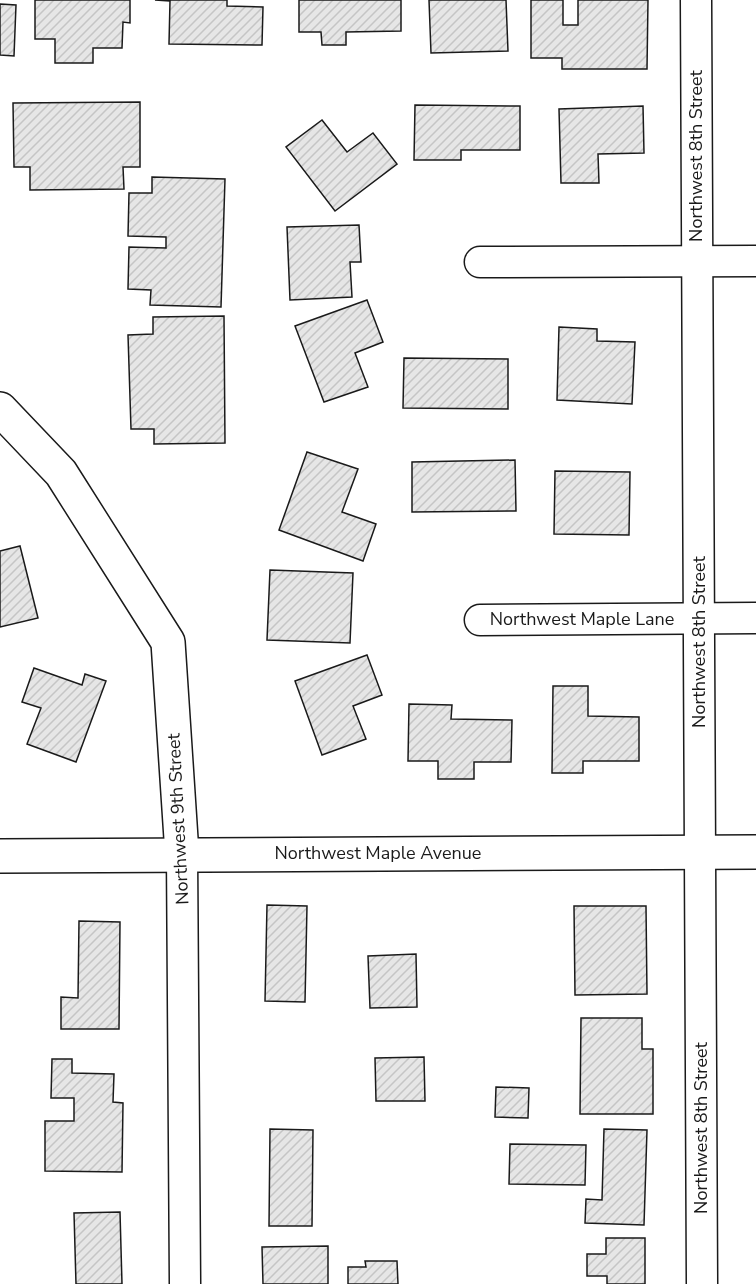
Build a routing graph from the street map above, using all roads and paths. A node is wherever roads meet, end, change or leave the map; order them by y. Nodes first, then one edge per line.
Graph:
1 (696, 0) edge
2 (697, 261) junction
3 (756, 261) edge
4 (480, 262) dead end
5 (0, 409) edge
6 (756, 618) edge
7 (699, 619) junction
8 (480, 620) dead end
9 (700, 852) junction
10 (756, 852) edge
11 (182, 854) junction
12 (0, 856) edge
13 (185, 1284) edge
14 (702, 1284) edge

1 - 2 street, Northwest 8th Street
2 - 3 street
2 - 4 street
2 - 7 street, Northwest 8th Street
5 - 11 main road, Northwest 9th Street
6 - 7 street, Northwest Maple Lane
7 - 8 street, Northwest Maple Lane
7 - 9 street, Northwest 8th Street
9 - 10 main road, Northwest Maple Avenue
9 - 11 main road, Northwest Maple Avenue
9 - 14 street, Northwest 8th Street
11 - 12 main road, Northwest Maple Avenue
11 - 13 street, Northwest 9th Street

